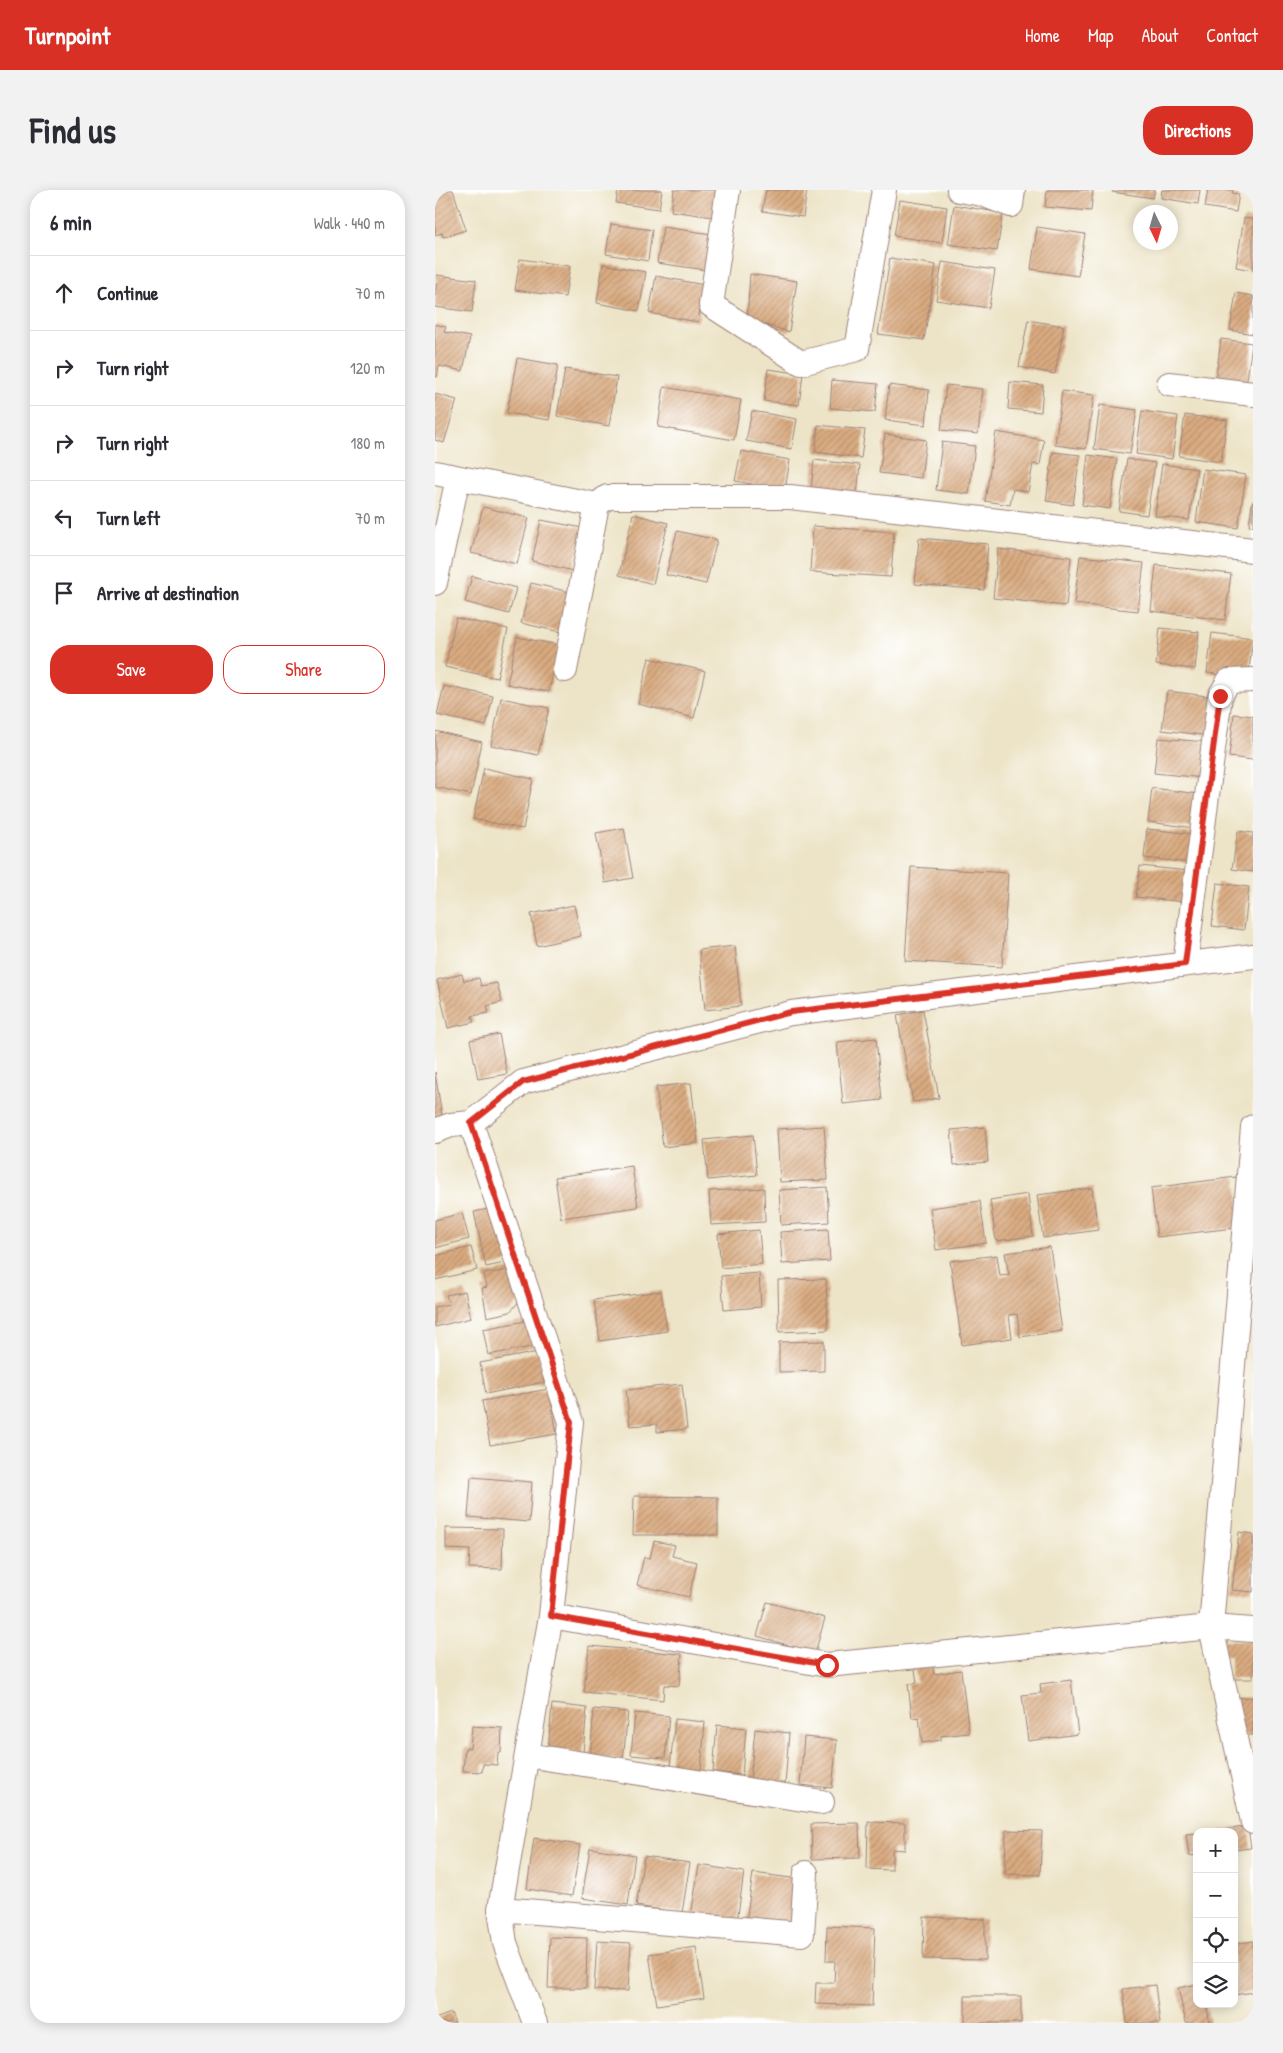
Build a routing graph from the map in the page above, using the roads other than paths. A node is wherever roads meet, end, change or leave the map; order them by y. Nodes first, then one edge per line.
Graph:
1 (728, 190) edge
2 (884, 190) edge
3 (959, 190) edge
4 (1013, 190) edge
5 (1169, 384) dead end
6 (1253, 394) edge
7 (435, 473) edge
8 (458, 478) junction
9 (597, 505) junction
10 (1253, 550) edge
11 (435, 583) edge
12 (565, 670) dead end
13 (1253, 680) edge
14 (1253, 956) edge
15 (1185, 964) junction
16 (471, 1123) junction
17 (1253, 1128) edge
18 (435, 1131) edge
19 (551, 1616) junction
20 (1211, 1627) junction
21 (1253, 1630) edge
22 (527, 1755) junction
23 (822, 1802) dead end
24 (1253, 1822) edge
25 (806, 1873) dead end
26 (500, 1909) junction
27 (535, 2023) edge

1 - 2 street
3 - 4 street
5 - 6 street
7 - 8 street
8 - 9 street
8 - 11 street
9 - 10 street
9 - 12 street
13 - 15 street
14 - 15 street
15 - 16 street
16 - 18 street
16 - 19 street
17 - 20 street
19 - 20 street
19 - 22 street
20 - 21 street
20 - 24 street
22 - 23 street
22 - 26 street
25 - 26 street
26 - 27 street

